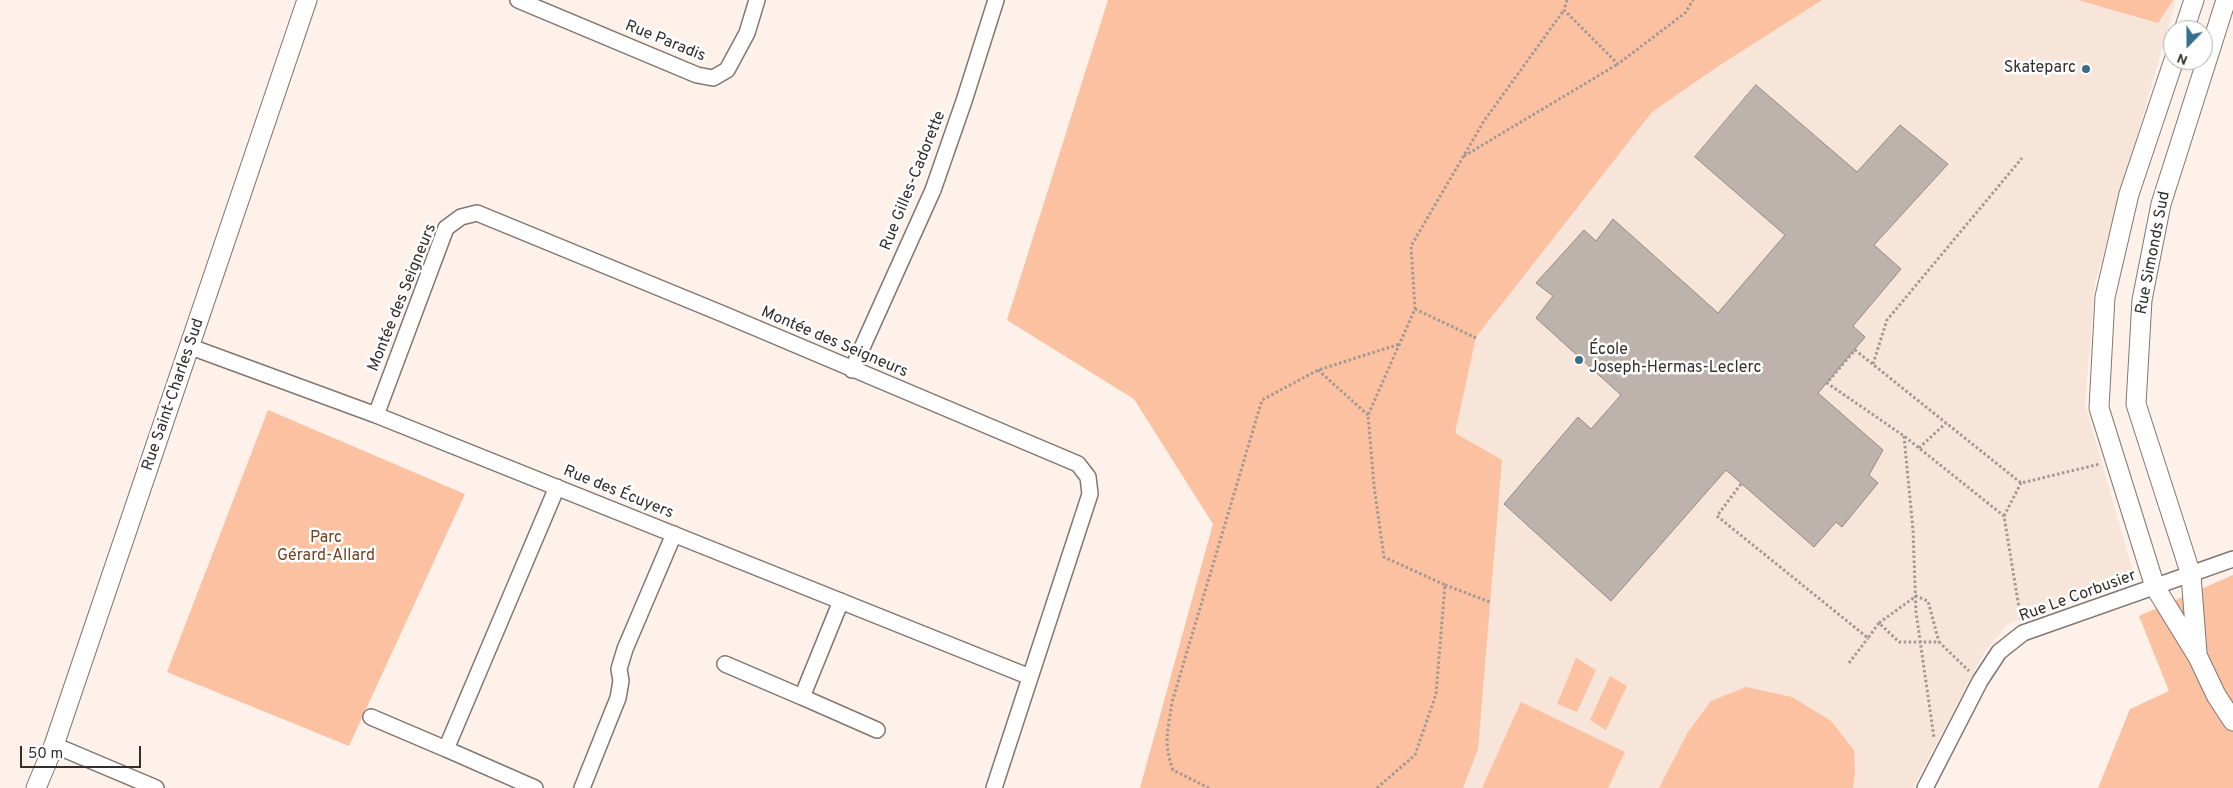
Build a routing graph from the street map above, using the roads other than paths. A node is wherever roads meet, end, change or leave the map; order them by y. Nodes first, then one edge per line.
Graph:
1 (307, 0) edge
2 (518, 0) edge
3 (757, 0) edge
4 (996, 0) edge
5 (2194, 0) edge
6 (2226, 0) edge
7 (555, 7) edge
8 (2187, 20) edge
9 (2171, 70) edge
10 (191, 347) junction
11 (852, 370) junction
12 (376, 415) junction
13 (557, 487) junction
14 (674, 534) junction
15 (2233, 559) edge
16 (2190, 574) junction
17 (2155, 587) junction
18 (841, 601) junction
19 (2198, 657) junction
20 (725, 664) dead end
21 (1030, 677) junction
22 (802, 697) junction
23 (371, 718) dead end
24 (2233, 721) edge
25 (877, 730) dead end
26 (54, 745) junction
27 (446, 749) junction
28 (36, 788) edge
29 (156, 788) edge
30 (535, 788) edge
31 (582, 788) edge
32 (994, 788) edge
33 (1925, 788) edge

1 - 10 street, Rue Saint-Charles Sud
2 - 7 street, Rue Paradis
3 - 7 street, Rue Paradis
4 - 11 street, Rue Gilles-Cadorette
5 - 8 street
6 - 16 street, Rue Simonds Sud
9 - 17 street, Rue Simonds Sud
10 - 12 street, Rue des Écuyers
10 - 26 street, Rue Saint-Charles Sud
11 - 12 street, Montée des Seigneurs
11 - 21 street, Montée des Seigneurs
12 - 13 street, Rue des Écuyers
13 - 14 street, Rue des Écuyers
13 - 27 street
14 - 18 street, Rue des Écuyers
14 - 31 street
15 - 16 street, Rue Le Corbusier
16 - 17 street, Rue Le Corbusier
16 - 19 street, Rue Simonds Sud
17 - 19 street, Rue Simonds Sud
17 - 33 street, Rue Le Corbusier
18 - 21 street, Rue des Écuyers
18 - 22 street
19 - 24 street, Rue Simonds Sud
20 - 22 street
21 - 32 street, Montée des Seigneurs
22 - 25 street
23 - 27 street
26 - 28 street, Rue Saint-Charles Sud
26 - 29 street
27 - 30 street

